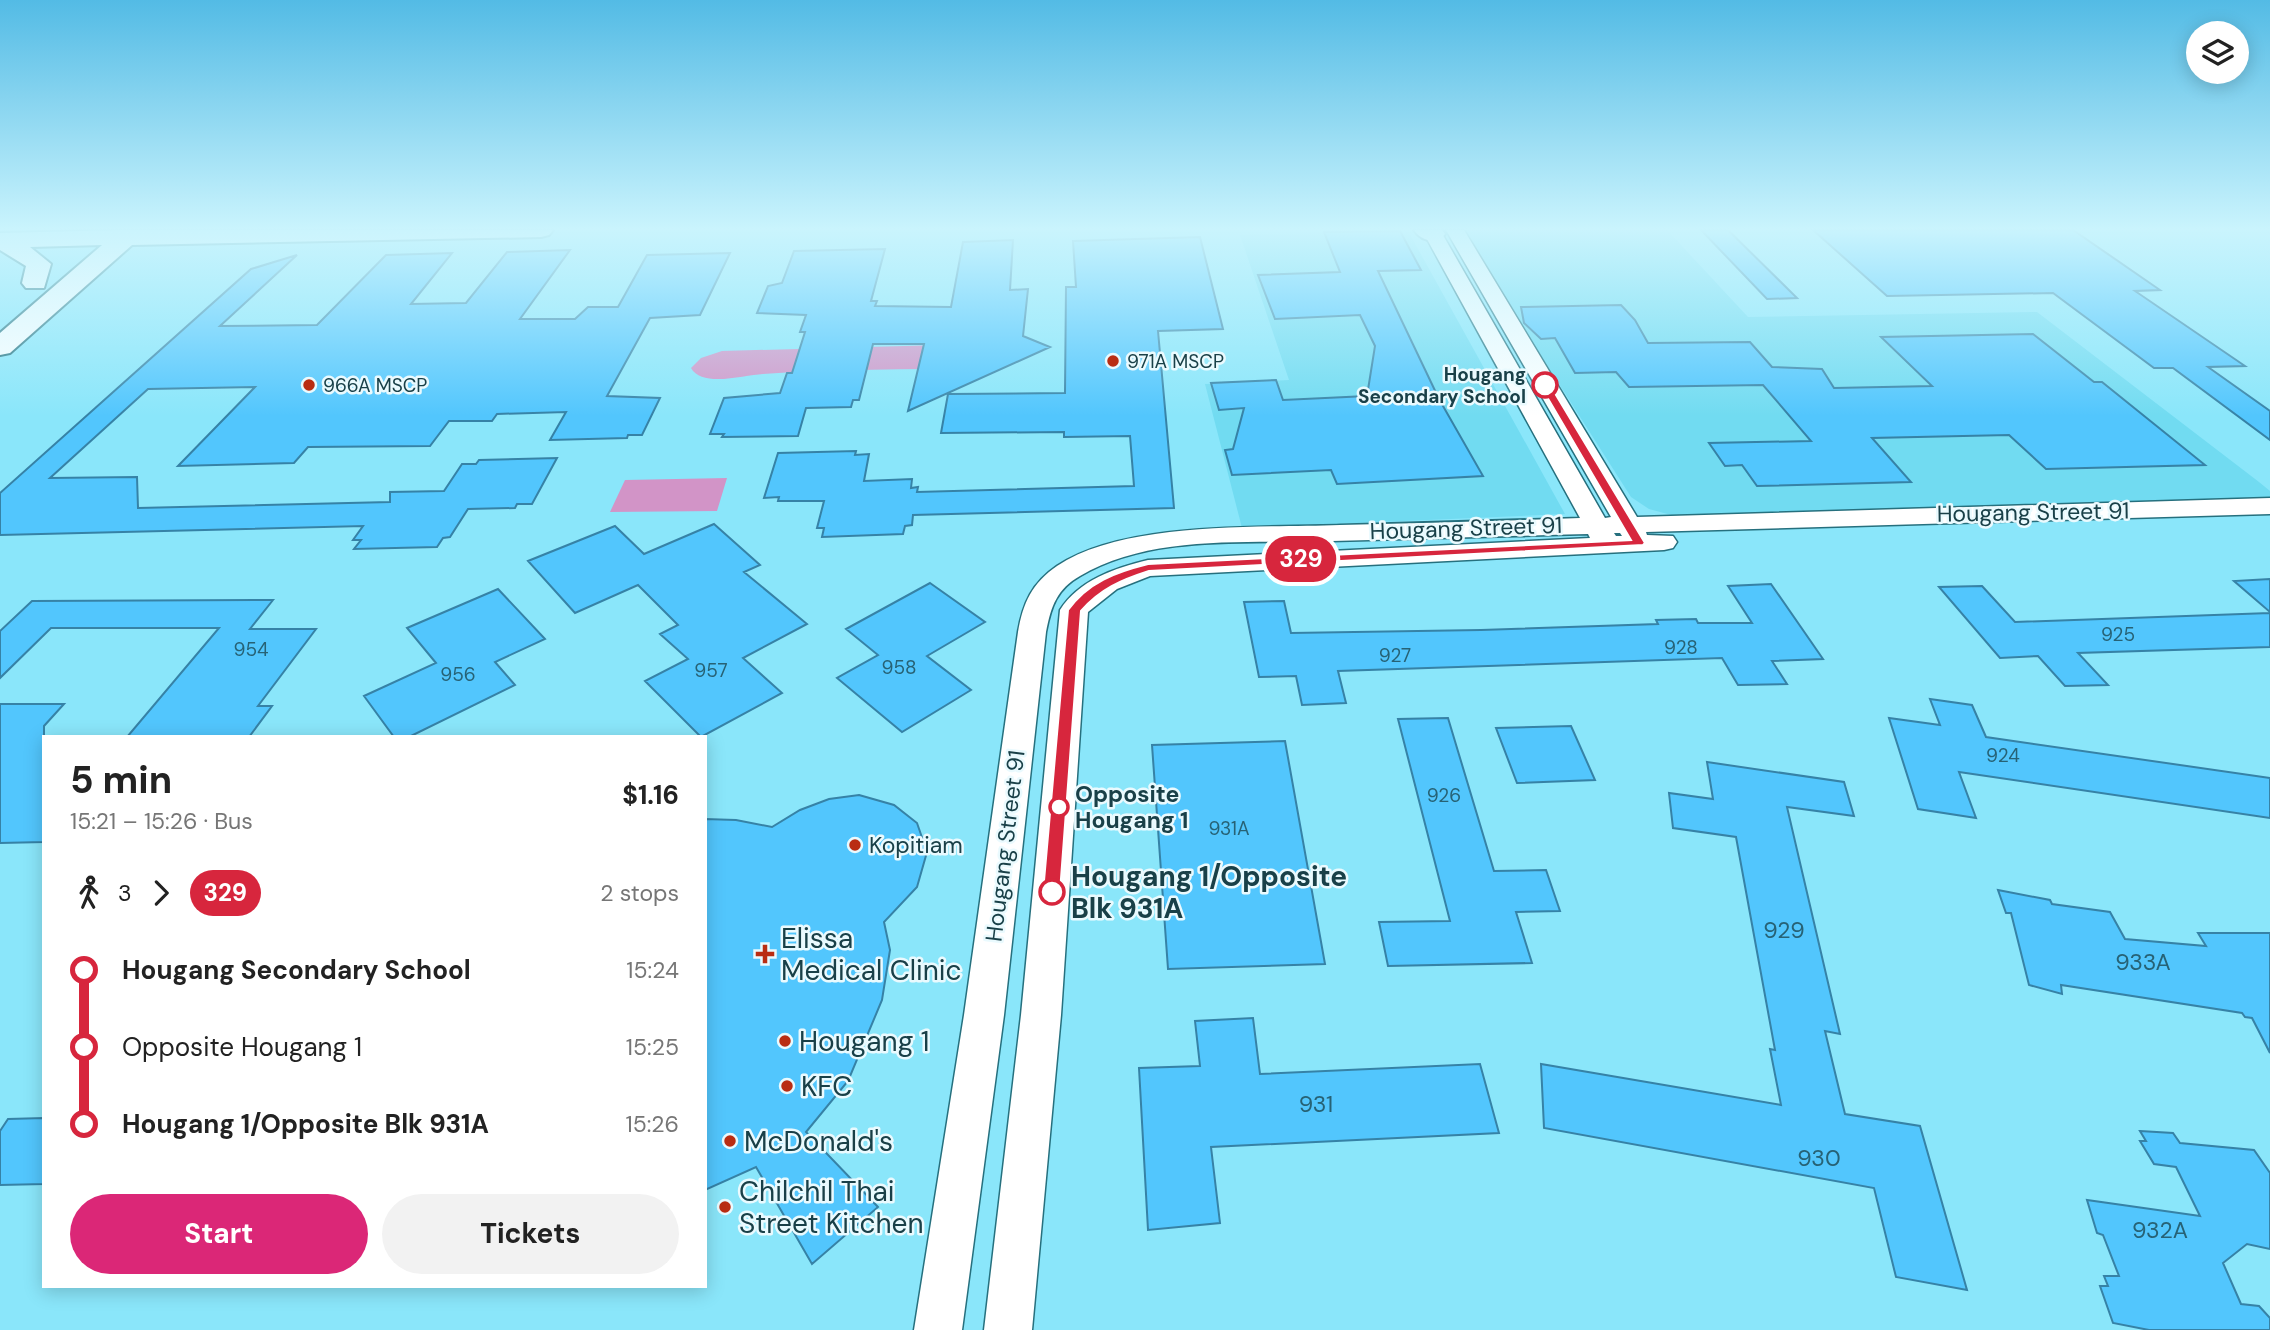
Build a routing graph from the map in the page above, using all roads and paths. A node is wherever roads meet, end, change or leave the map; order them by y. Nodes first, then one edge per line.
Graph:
1 (63, 292) edge
2 (1471, 292) edge
3 (1481, 292) edge
4 (0, 347) edge
5 (2270, 506) edge
6 (2270, 523) edge
7 (1633, 533) junction
8 (1602, 534) junction
9 (1433, 541) junction
10 (938, 1330) edge
11 (1008, 1330) edge

1 - 4 main road
2 - 8 street
3 - 7 street
5 - 7 street, Hougang Street 91
6 - 7 street, Hougang Street 91
7 - 8 street, Hougang Street 91
8 - 9 street, Hougang Street 91
9 - 10 street, Hougang Street 91
9 - 11 street, Hougang Street 91

